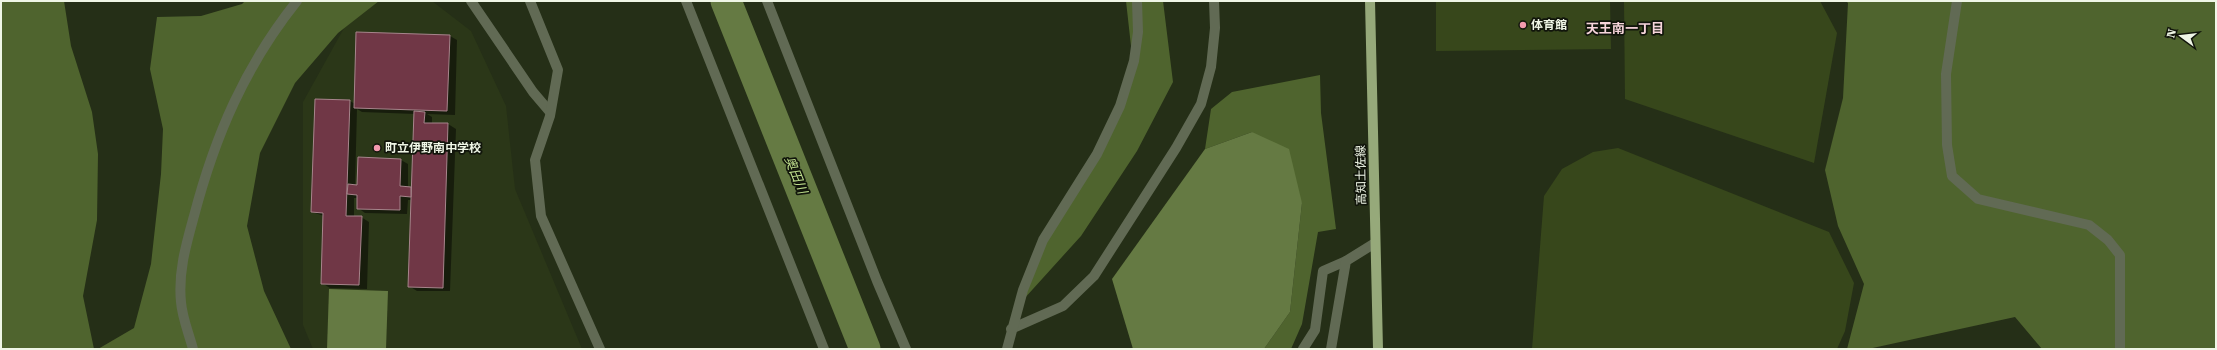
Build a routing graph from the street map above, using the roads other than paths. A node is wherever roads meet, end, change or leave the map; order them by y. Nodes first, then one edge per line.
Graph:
1 (297, 1) edge
2 (471, 1) edge
3 (530, 1) edge
4 (686, 1) edge
5 (766, 1) edge
6 (1137, 1) edge
7 (1214, 1) edge
8 (1370, 1) edge
9 (1957, 1) edge
10 (550, 112) junction
11 (1375, 242) junction
12 (1346, 261) junction
13 (1011, 329) junction
14 (193, 349) edge
15 (600, 349) edge
16 (824, 349) edge
17 (906, 349) edge
18 (1007, 349) edge
19 (1303, 349) edge
20 (1330, 349) edge
21 (1378, 349) edge
22 (2120, 349) edge

1 - 14 street
2 - 10 street
3 - 10 street
4 - 16 street
5 - 17 street
6 - 13 street
7 - 13 street
8 - 11 main road, 高知土佐線
9 - 22 street
10 - 15 street
11 - 12 street
11 - 21 main road, 高知土佐線
12 - 19 street
12 - 20 street
13 - 18 street

